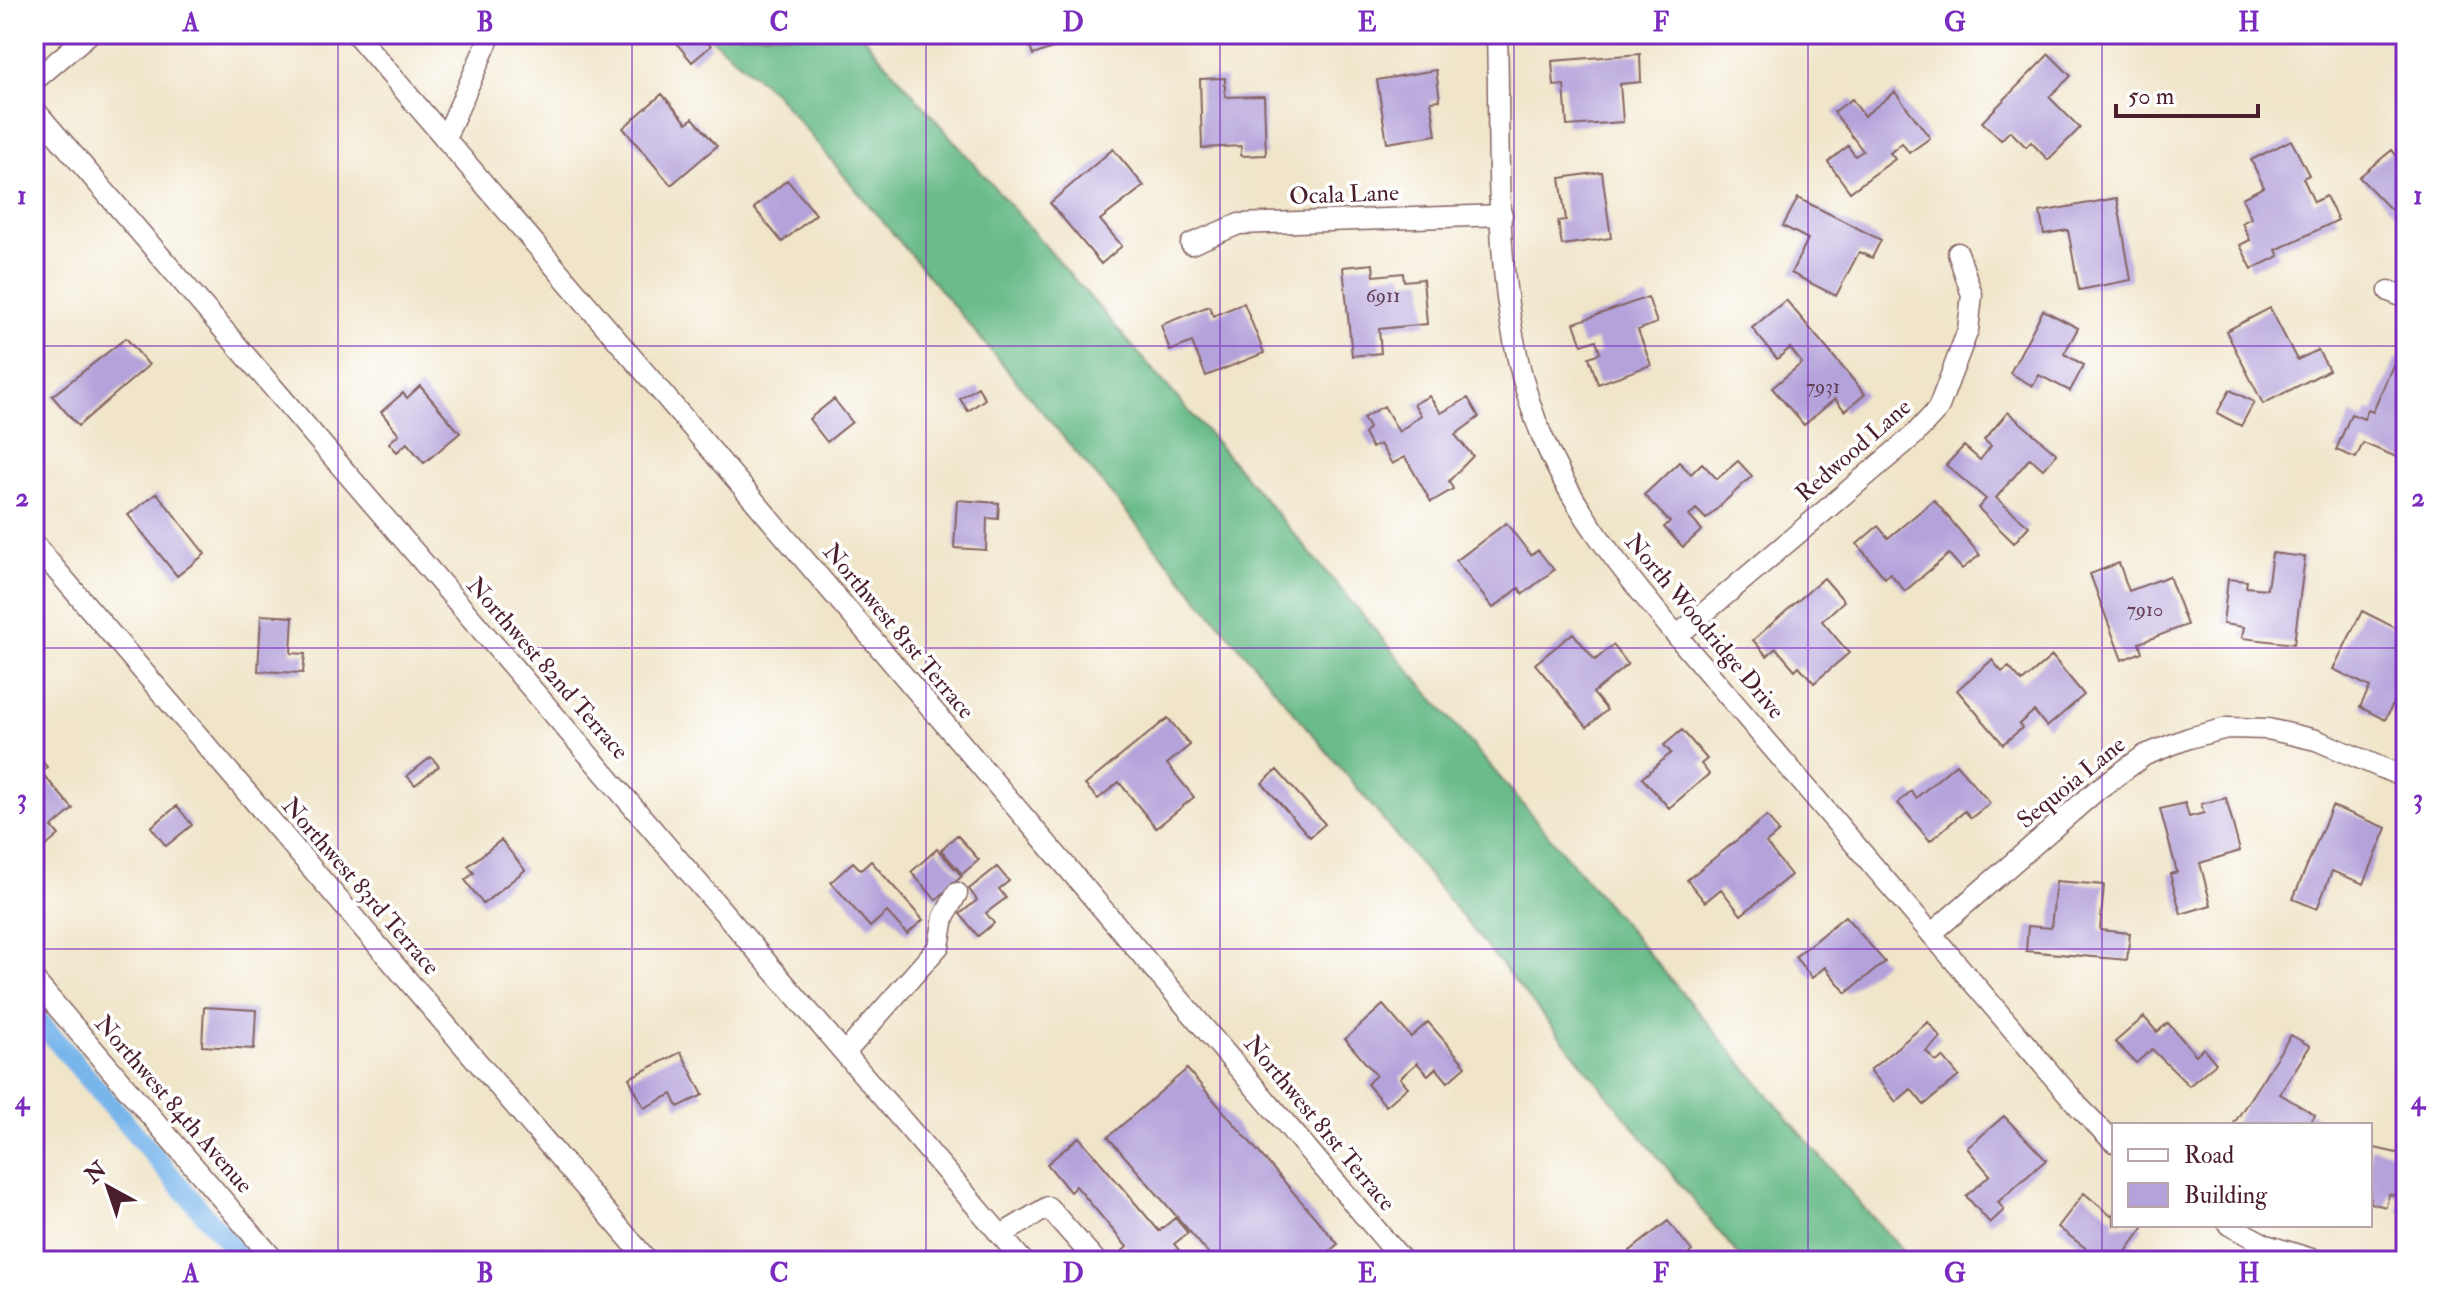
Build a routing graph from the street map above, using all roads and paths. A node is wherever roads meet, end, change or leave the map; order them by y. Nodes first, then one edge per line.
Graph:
1 (89, 34) edge
2 (356, 34) edge
3 (491, 34) edge
4 (1497, 34) edge
5 (34, 81) edge
6 (34, 109) edge
7 (445, 139) junction
8 (1502, 215) junction
9 (1191, 244) dead end
10 (1958, 253) dead end
11 (34, 544) edge
12 (1677, 636) junction
13 (2406, 778) edge
14 (957, 893) dead end
15 (1931, 934) junction
16 (34, 980) edge
17 (845, 1053) junction
18 (2112, 1140) edge
19 (2233, 1227) edge
20 (1001, 1235) junction
21 (275, 1261) edge
22 (648, 1261) edge
23 (1023, 1261) edge
24 (1096, 1261) edge
25 (1403, 1261) edge
26 (2318, 1261) edge

1 - 5 street
2 - 7 street, Northwest 81st Terrace
3 - 7 street
4 - 8 street, North Woodridge Drive
6 - 17 street, Northwest 82nd Terrace
7 - 25 street, Northwest 81st Terrace
8 - 9 street, Ocala Lane
8 - 12 street, North Woodridge Drive
10 - 12 street, Redwood Lane
11 - 22 street, Northwest 83rd Terrace
12 - 15 street, North Woodridge Drive
13 - 15 street, Sequoia Lane
14 - 17 street
15 - 18 street, North Woodridge Drive
16 - 21 street, Northwest 84th Avenue
17 - 20 street, Northwest 82nd Terrace
19 - 26 street
20 - 23 street, Northwest 82nd Terrace
20 - 24 street

